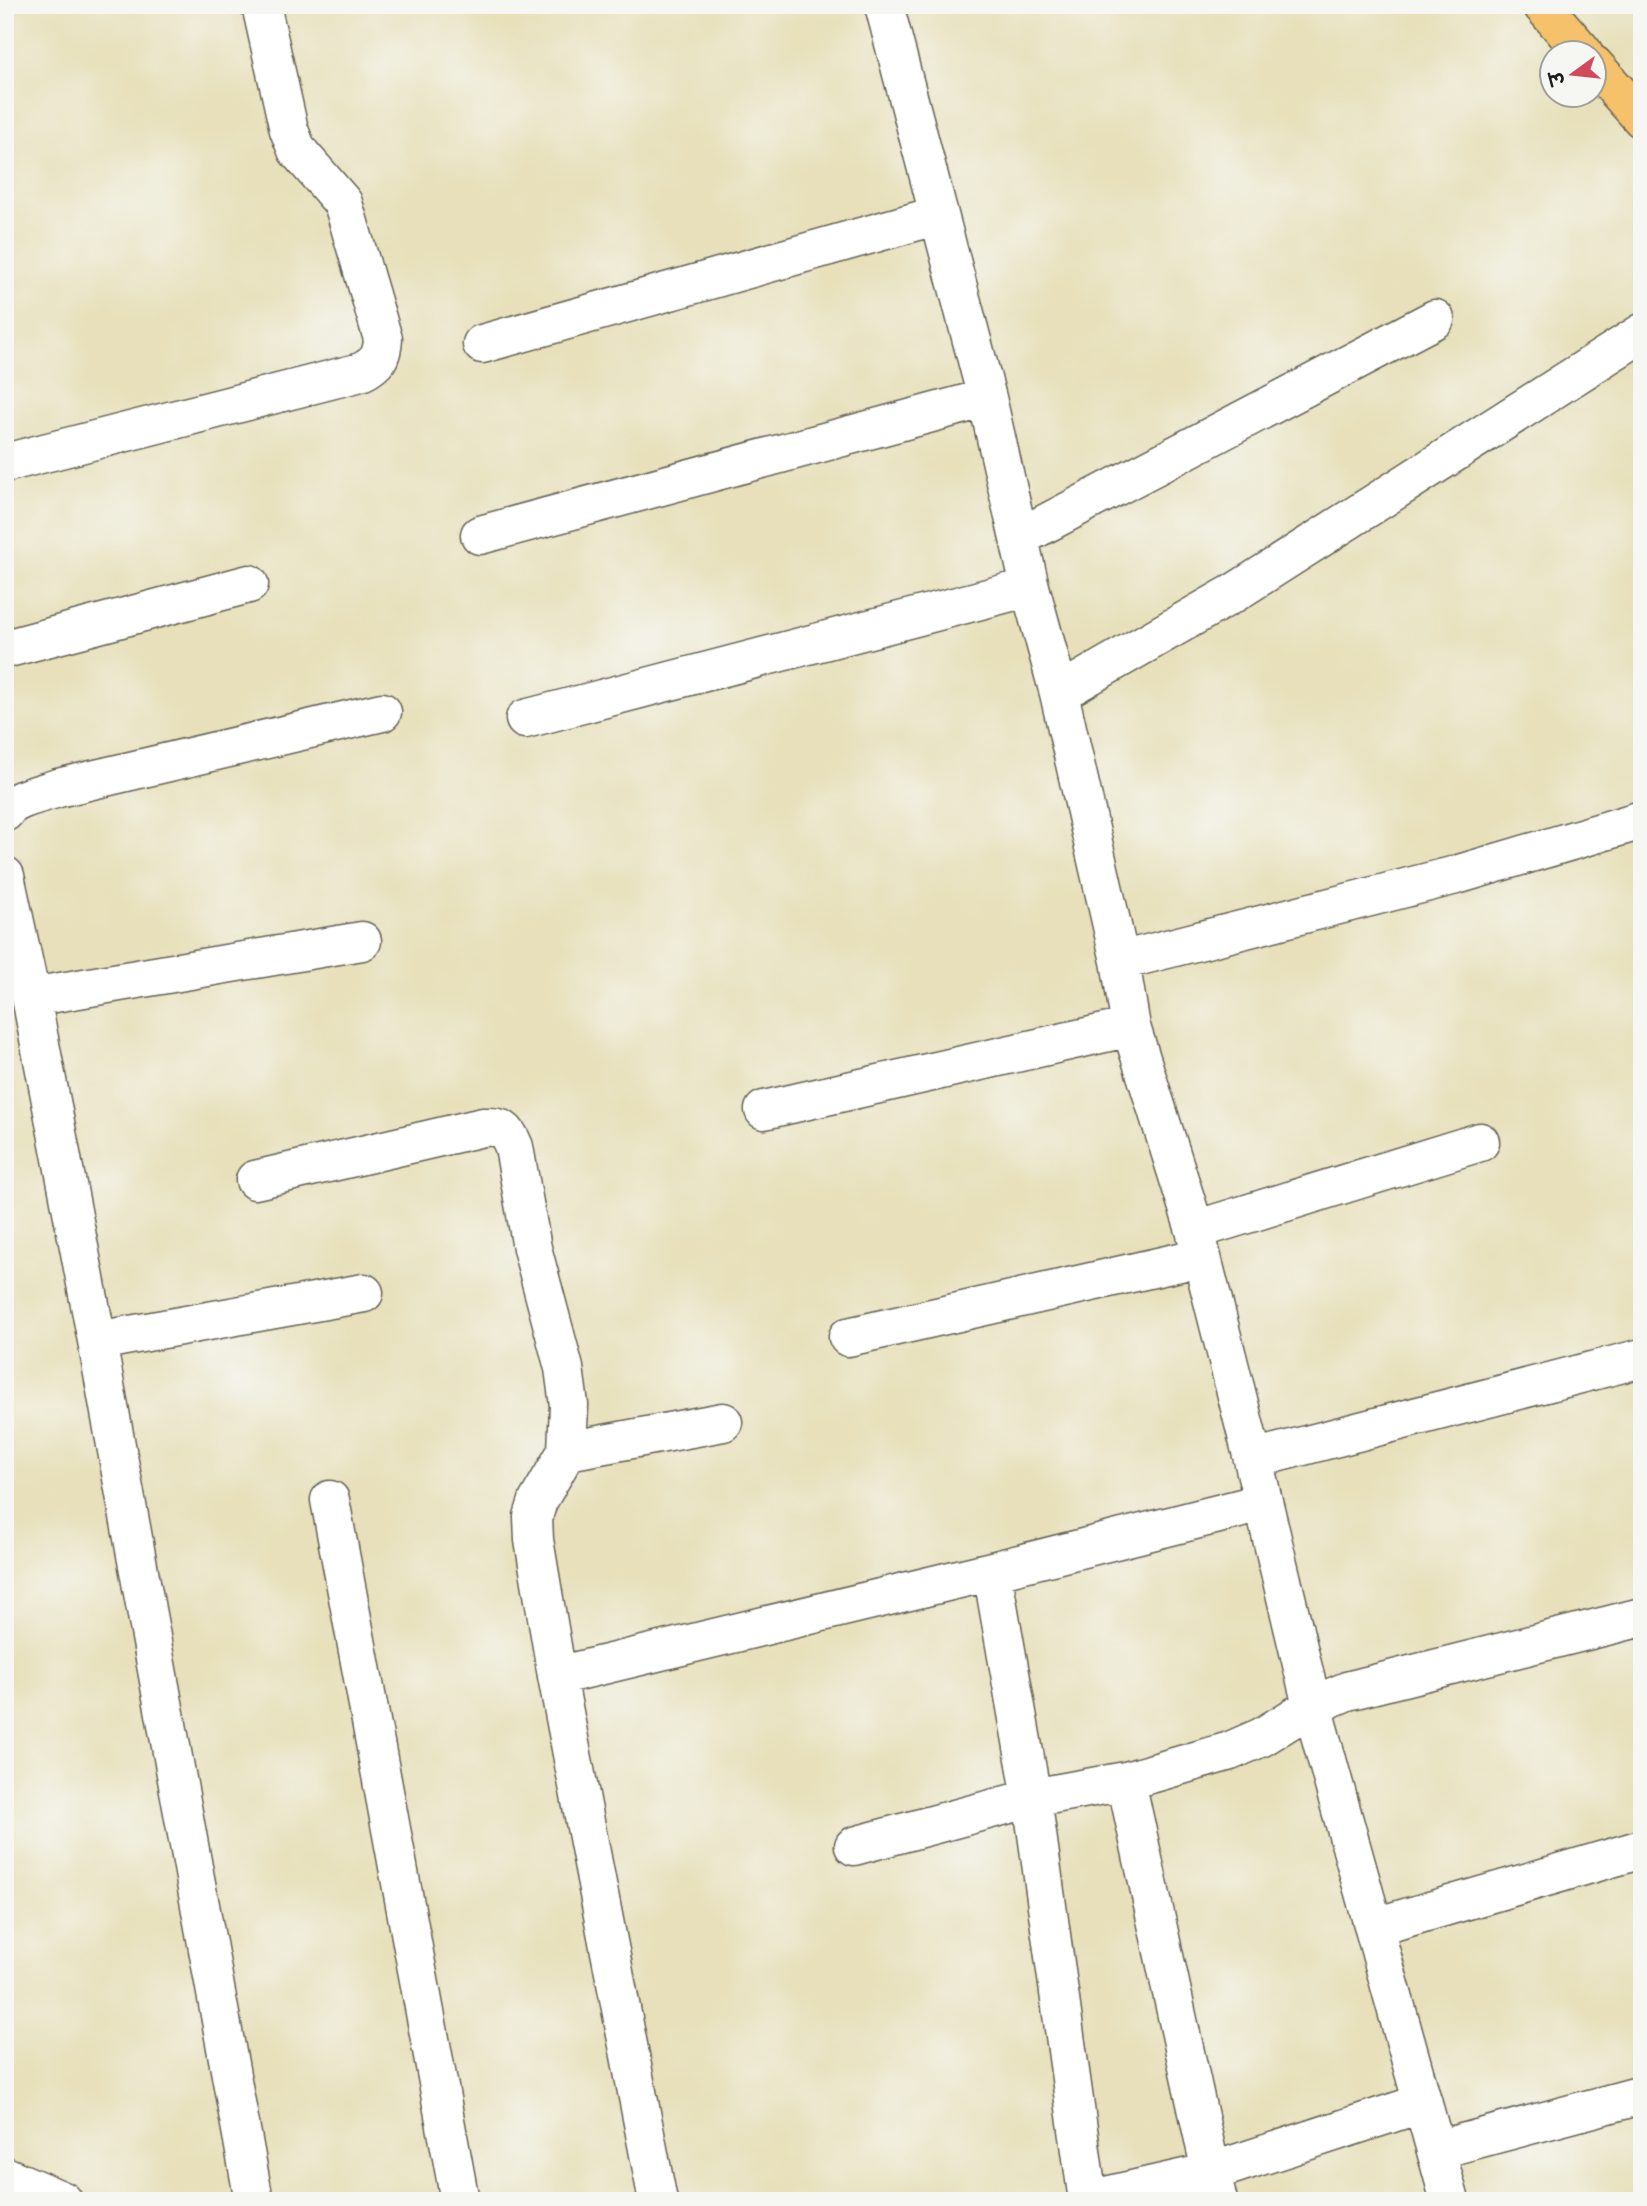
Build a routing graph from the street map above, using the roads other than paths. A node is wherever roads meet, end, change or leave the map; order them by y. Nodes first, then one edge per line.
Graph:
1 (261, 5) edge
2 (884, 5) edge
3 (1542, 5) edge
4 (1571, 38) edge
5 (1608, 81) edge
6 (1642, 119) edge
7 (939, 215) junction
8 (1435, 319) dead end
9 (1642, 333) edge
10 (482, 344) dead end
11 (987, 398) junction
12 (5, 463) edge
13 (480, 535) dead end
14 (1020, 537) junction
15 (248, 584) dead end
16 (1030, 587) junction
17 (5, 649) edge
18 (1059, 693) junction
19 (382, 712) dead end
20 (525, 719) dead end
21 (5, 812) edge
22 (1642, 820) edge
23 (5, 876) edge
24 (362, 942) dead end
25 (1120, 961) junction
26 (31, 997) junction
27 (1131, 1027) junction
28 (764, 1110) dead end
29 (1480, 1142) dead end
30 (255, 1180) dead end
31 (1199, 1244) junction
32 (364, 1293) dead end
33 (848, 1337) dead end
34 (97, 1341) junction
35 (1642, 1358) edge
36 (723, 1422) dead end
37 (567, 1451) junction
38 (1253, 1459) junction
39 (330, 1500) dead end
40 (1262, 1503) junction
41 (992, 1571) junction
42 (1642, 1617) edge
43 (557, 1676) junction
44 (1312, 1706) junction
45 (1126, 1781) junction
46 (1032, 1798) junction
47 (854, 1846) dead end
48 (1642, 1849) edge
49 (1375, 1927) junction
50 (1642, 2095) edge
51 (1423, 2103) junction
52 (1436, 2150) junction
53 (5, 2176) edge
54 (1215, 2187) edge
55 (5, 2190) edge
56 (1088, 2200) edge
57 (7, 2201) edge
58 (63, 2201) edge
59 (254, 2201) edge
60 (460, 2201) edge
61 (658, 2201) edge
62 (1450, 2201) edge

1 - 12 street
2 - 7 street
3 - 4 highway
5 - 6 highway
7 - 10 street
7 - 11 street
8 - 14 street
9 - 18 street
11 - 13 street
11 - 14 street
14 - 16 street
15 - 17 street
16 - 18 street
16 - 20 street
18 - 25 street
19 - 21 street
22 - 25 street
23 - 26 street
24 - 26 street
25 - 27 street
26 - 34 street
27 - 28 street
27 - 31 street
29 - 31 street
30 - 37 street
31 - 33 street
31 - 38 street
32 - 34 street
34 - 59 street
35 - 38 street
36 - 37 street
37 - 43 street
38 - 40 street
39 - 60 street
40 - 41 street
40 - 44 street
41 - 43 street
41 - 46 street
42 - 44 street
43 - 61 street
44 - 45 street
44 - 49 street
45 - 46 street
45 - 54 street
46 - 47 street
46 - 56 street
48 - 49 street
49 - 51 street
50 - 52 street
51 - 52 street
51 - 54 street
52 - 62 street
53 - 58 street
54 - 56 street
55 - 57 street

